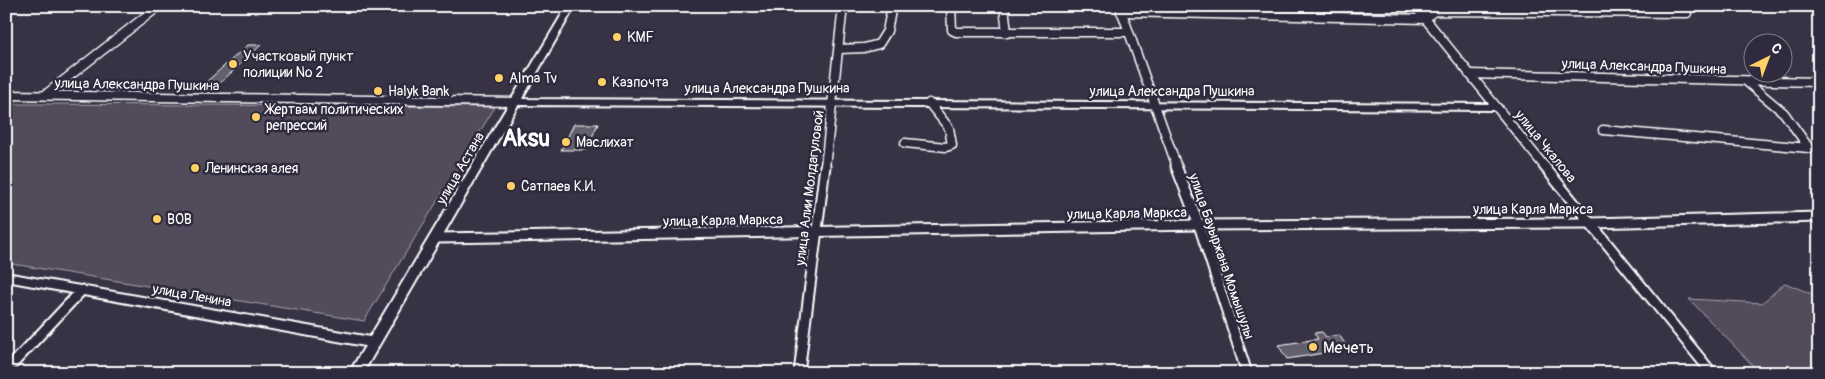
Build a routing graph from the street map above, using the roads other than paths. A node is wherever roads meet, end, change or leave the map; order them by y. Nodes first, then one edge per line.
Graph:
1 (159, 6) edge
2 (571, 6) edge
3 (843, 6) edge
4 (892, 6) edge
5 (951, 6) edge
6 (1004, 6) edge
7 (1315, 6) edge
8 (1415, 6) edge
9 (1679, 6) edge
10 (1121, 9) edge
11 (1322, 16) junction
12 (1425, 19) junction
13 (1128, 32) junction
14 (1007, 33) junction
15 (839, 49) junction
16 (1469, 74) junction
17 (1742, 82) edge
18 (1747, 82) edge
19 (1792, 82) edge
20 (1819, 82) edge
21 (6, 95) edge
22 (45, 95) junction
23 (515, 102) junction
24 (832, 102) junction
25 (929, 103) junction
26 (1153, 105) junction
27 (1497, 107) junction
28 (1603, 130) dead end
29 (905, 143) dead end
30 (1819, 218) edge
31 (1591, 223) junction
32 (1198, 225) junction
33 (818, 233) junction
34 (437, 238) junction
35 (6, 277) edge
36 (82, 290) junction
37 (373, 343) junction
38 (6, 370) edge
39 (356, 373) edge
40 (799, 373) edge
41 (1247, 373) edge
42 (1712, 373) edge

1 - 22 street
2 - 23 street, улица Астана
3 - 15 street, улица Алии Молдагуловой
4 - 15 street
5 - 14 street
6 - 14 street
7 - 11 street
8 - 12 street, улица Чкалова
9 - 12 street
10 - 11 street
10 - 13 street, улица Бауыржана Момышулы
11 - 12 street
12 - 16 street, улица Чкалова
13 - 14 street
13 - 26 street, улица Бауыржана Момышулы
15 - 24 street, улица Алии Молдагуловой
16 - 17 street, улица Александра Пушкина
16 - 27 street, улица Чкалова
18 - 28 street
19 - 20 street, улица Александра Пушкина
21 - 22 street, улица Александра Пушкина
22 - 23 street, улица Александра Пушкина
23 - 24 street, улица Александра Пушкина
23 - 34 street, улица Астана
24 - 25 street, улица Александра Пушкина
24 - 33 street, улица Алии Молдагуловой
25 - 26 street, улица Александра Пушкина
25 - 29 street
26 - 27 street, улица Александра Пушкина
26 - 32 street, улица Бауыржана Момышулы
27 - 31 street, улица Чкалова
30 - 31 street, улица Карла Маркса
31 - 32 street, улица Карла Маркса
31 - 42 street, улица Чкалова
32 - 33 street, улица Карла Маркса
32 - 41 street, улица Бауыржана Момышулы
33 - 34 street, улица Карла Маркса
33 - 40 street, улица Алии Молдагуловой
34 - 37 street, улица Астана
35 - 36 street, улица Ленина
36 - 37 street, улица Ленина
36 - 38 street
37 - 39 street, улица Астана

